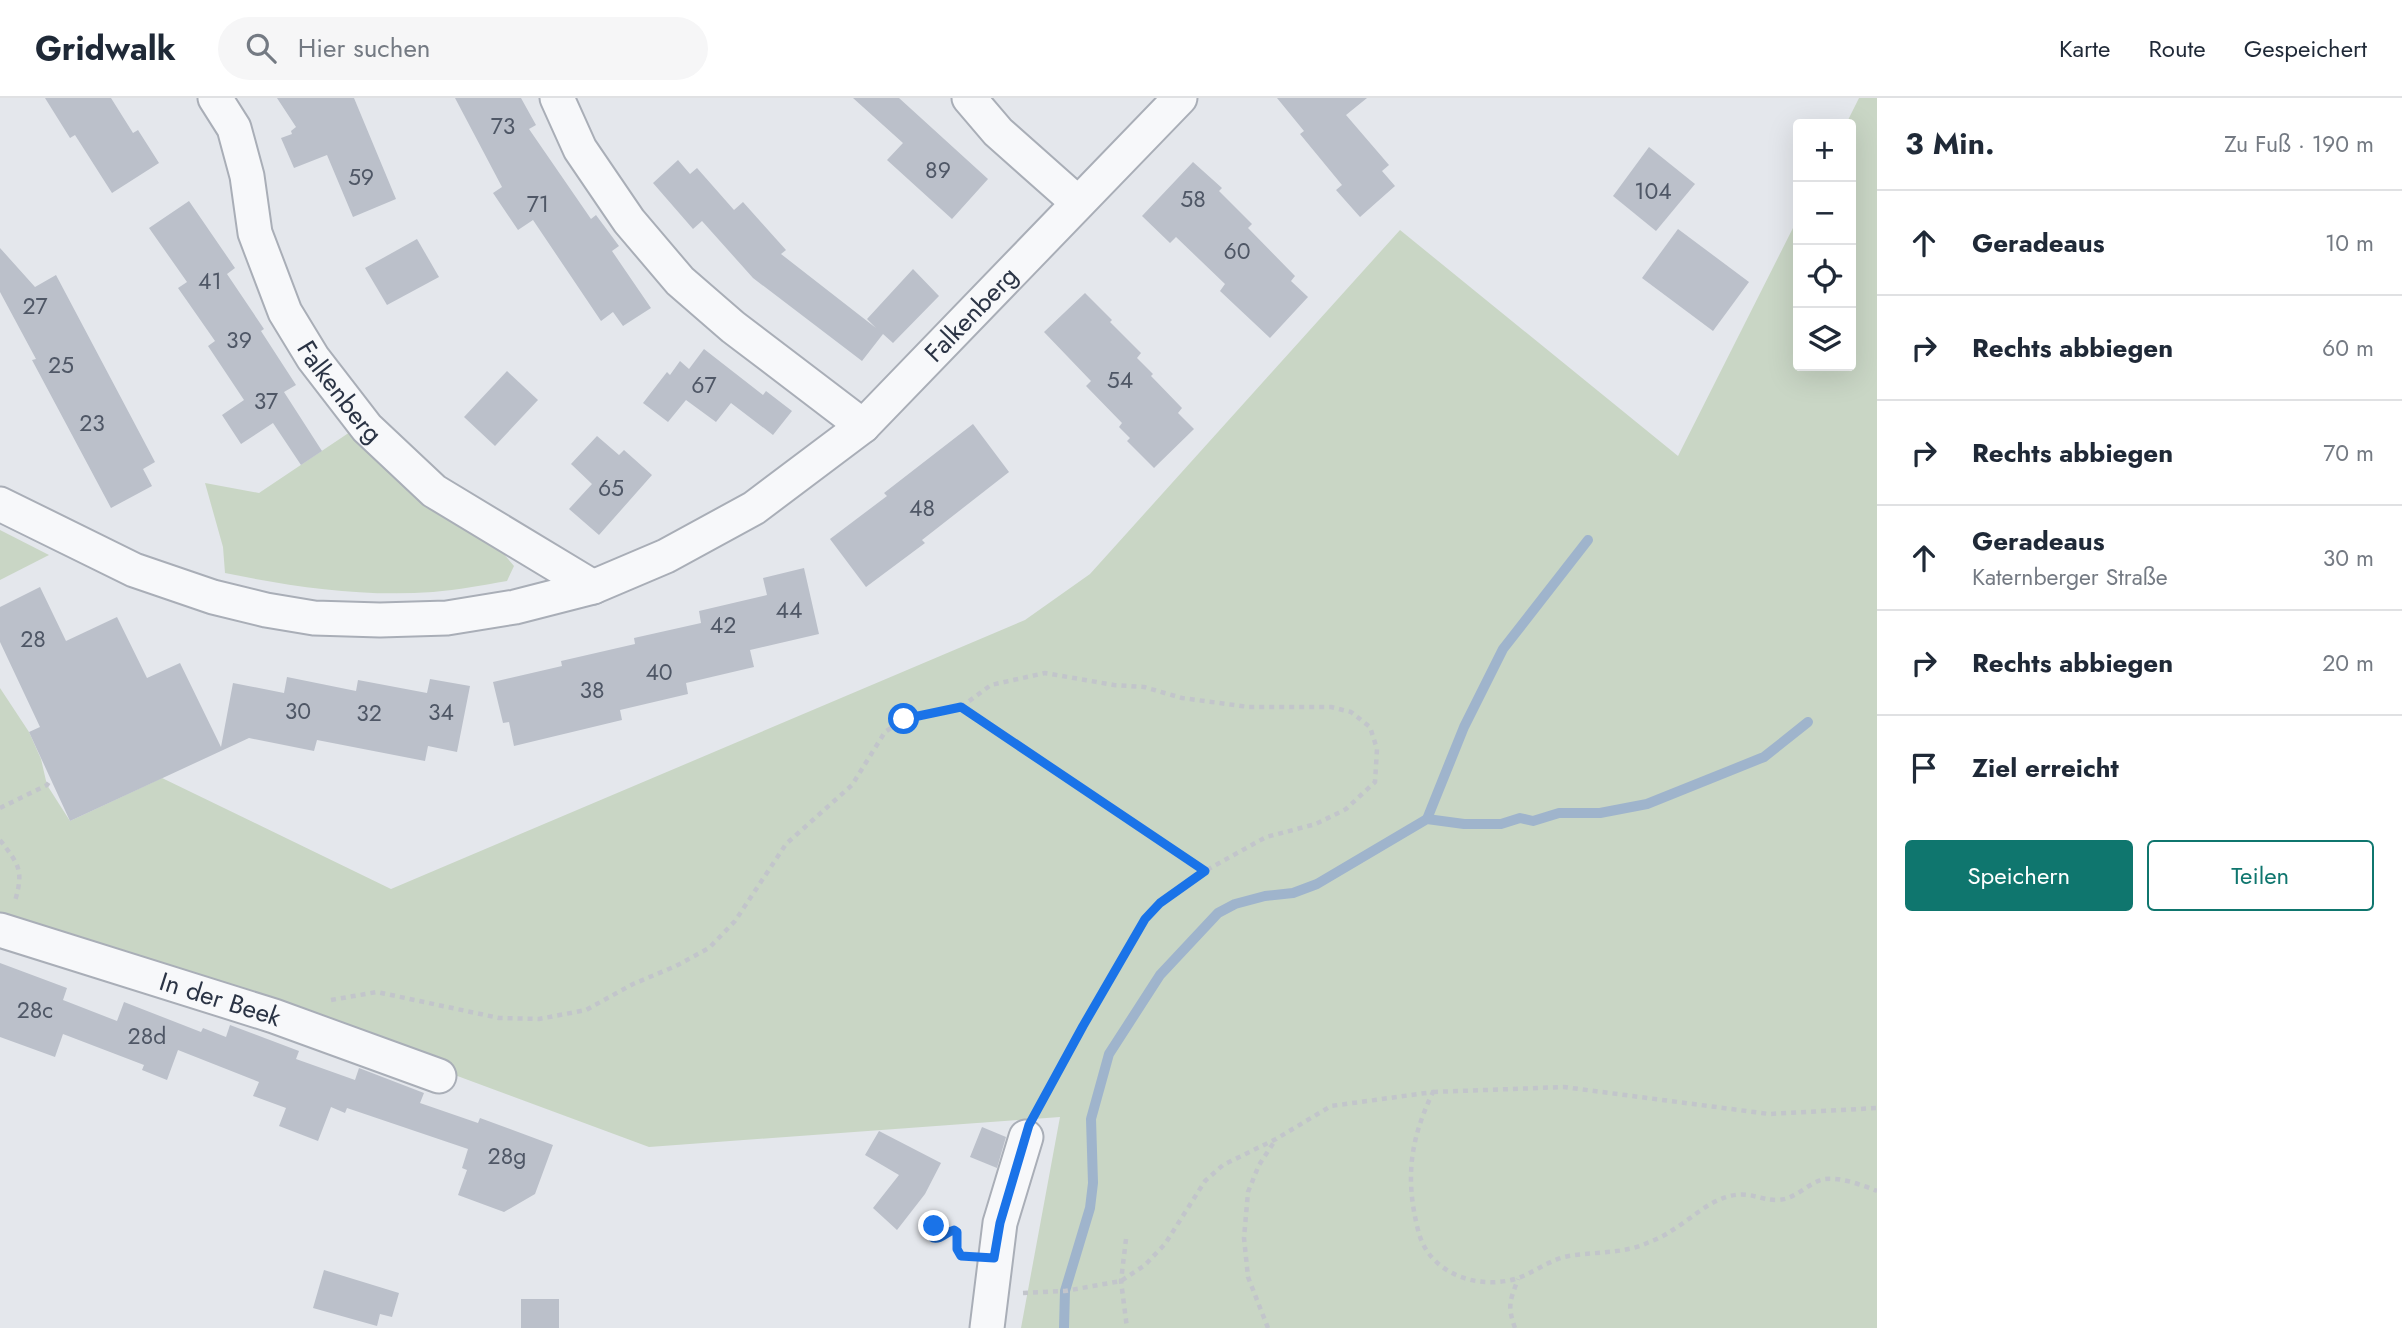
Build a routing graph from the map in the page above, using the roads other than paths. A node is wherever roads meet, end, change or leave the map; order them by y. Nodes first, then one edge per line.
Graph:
1 (215, 98) edge
2 (556, 98) edge
3 (969, 98) edge
4 (1180, 98) edge
5 (1079, 203) junction
6 (863, 426) junction
7 (0, 504) edge
8 (593, 587) junction
9 (2, 931) edge
10 (439, 1076) dead end
11 (1026, 1138) road end
12 (987, 1328) edge

1 - 8 street, Falkenberg
2 - 6 street
3 - 5 street
4 - 5 street, Falkenberg
5 - 6 street, Falkenberg
6 - 8 street, Falkenberg
7 - 8 street, Falkenberg
9 - 10 street, In der Beek
11 - 12 street

